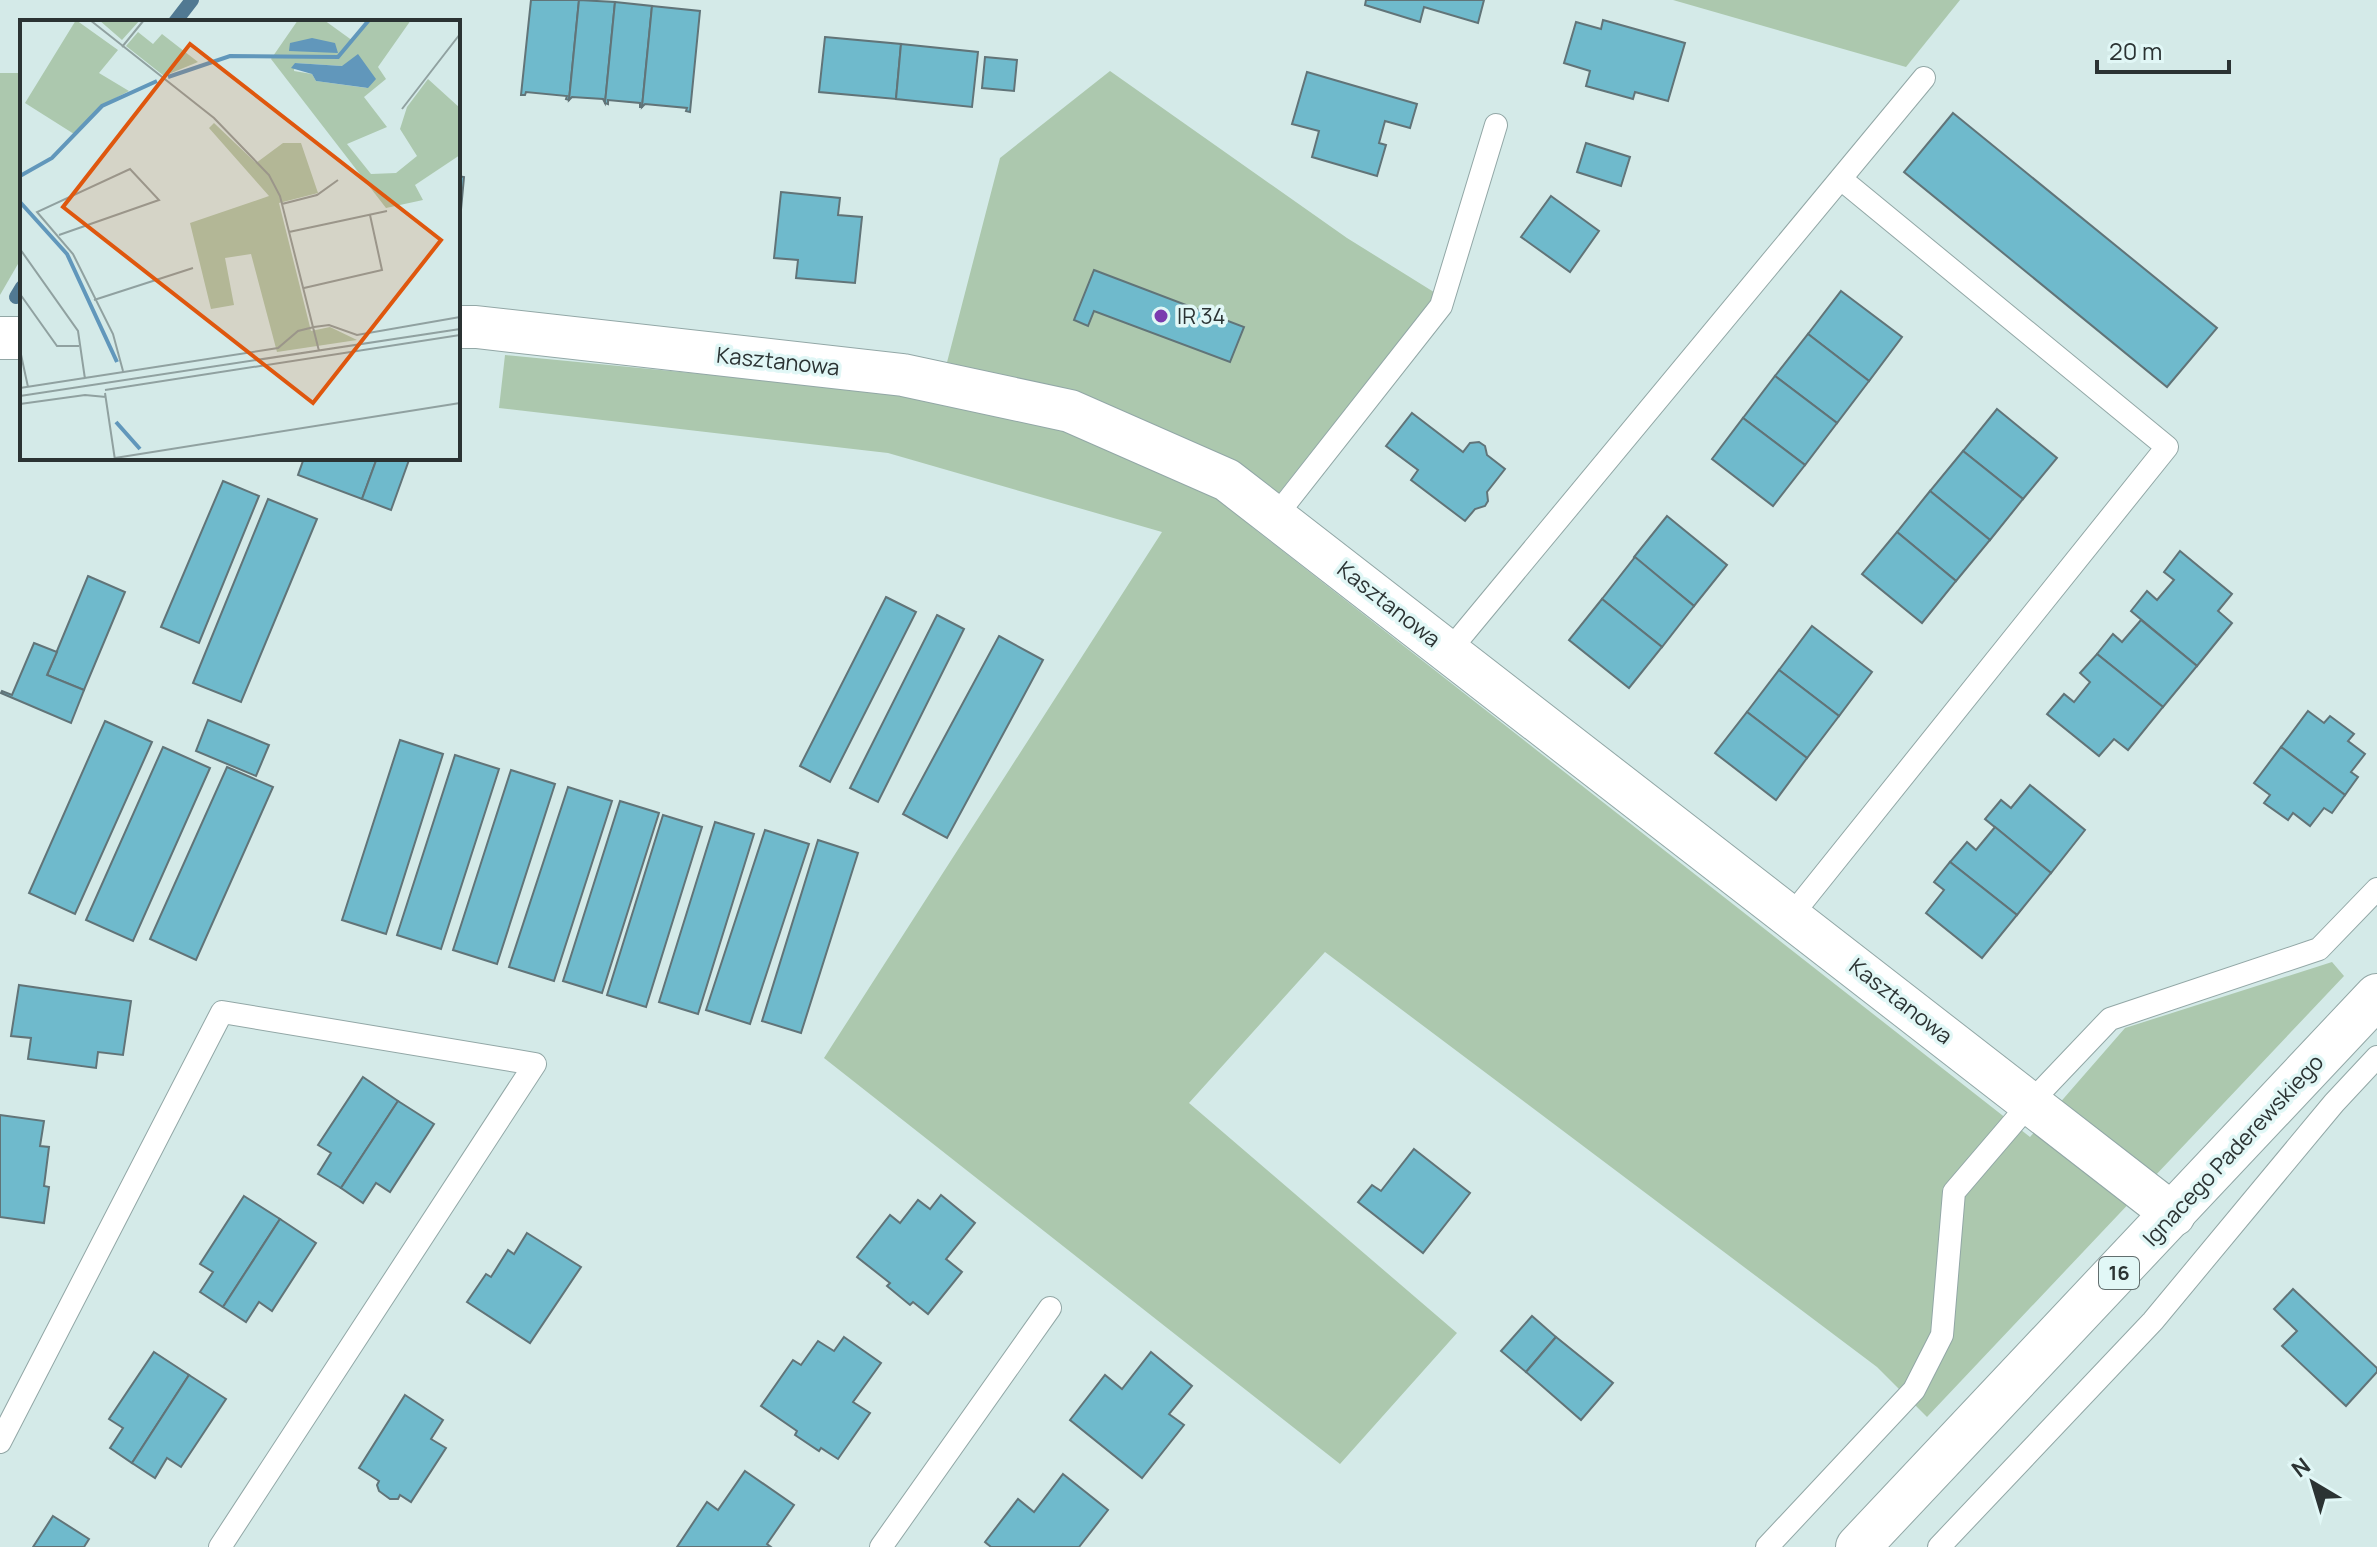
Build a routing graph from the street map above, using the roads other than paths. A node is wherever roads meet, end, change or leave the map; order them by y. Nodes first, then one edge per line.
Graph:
1 (1924, 78) dead end
2 (1496, 125) dead end
3 (1841, 179) junction
4 (460, 327) edge
5 (1275, 517) junction
6 (1449, 651) junction
7 (2377, 889) edge
8 (1791, 916) junction
9 (2377, 996) edge
10 (2377, 1057) edge
11 (2031, 1102) junction
12 (2174, 1215) junction
13 (1050, 1308) dead end
14 (0, 1442) edge
15 (220, 1547) edge
16 (881, 1547) edge
17 (1767, 1547) edge
18 (1858, 1547) edge
19 (1939, 1547) edge

1 - 3 lane
2 - 5 lane
3 - 6 lane
3 - 8 lane
4 - 5 street, Kasztanowa
5 - 6 street, Kasztanowa
6 - 8 street, Kasztanowa
7 - 11 lane
8 - 11 street, Kasztanowa
9 - 12 main road, Ignacego Paderewskiego / 16
10 - 19 lane
11 - 12 street, Kasztanowa
11 - 17 lane
12 - 18 main road, Ignacego Paderewskiego / 16
13 - 16 lane
14 - 15 lane

